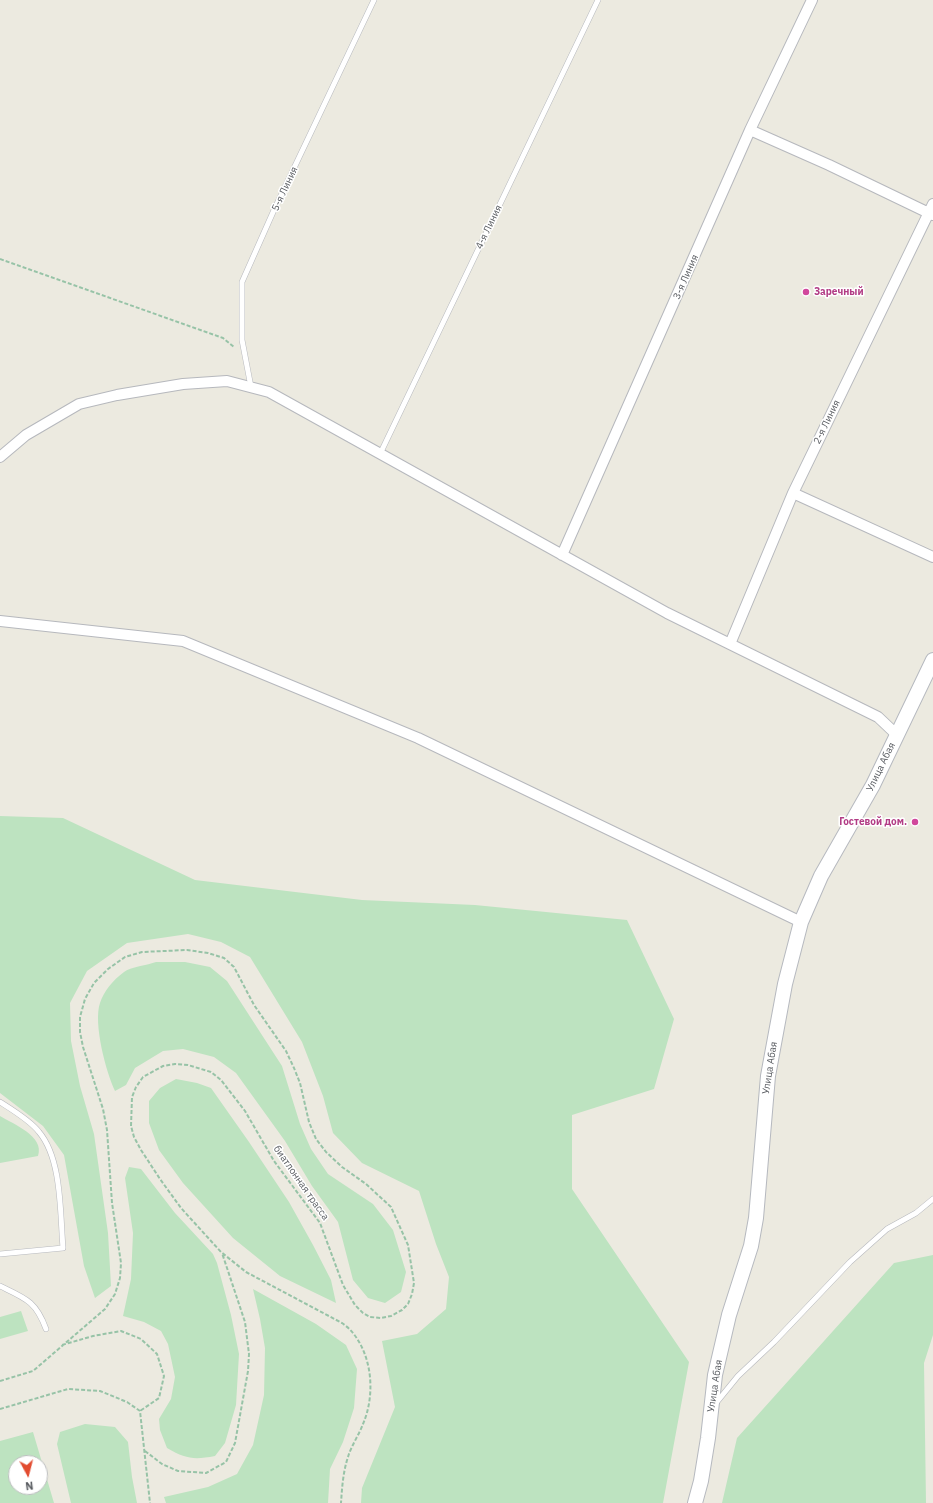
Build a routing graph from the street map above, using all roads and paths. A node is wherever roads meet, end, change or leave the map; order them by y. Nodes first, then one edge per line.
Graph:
1 (374, 0) edge
2 (598, 0) edge
3 (812, 0) edge
4 (750, 130) junction
5 (931, 211) edge
6 (0, 259) edge
7 (239, 351) dead end
8 (251, 387) junction
9 (380, 454) junction
10 (0, 457) edge
11 (793, 493) junction
12 (562, 555) junction
13 (933, 557) edge
14 (0, 621) edge
15 (730, 644) junction
16 (933, 660) edge
17 (897, 735) junction
18 (802, 922) junction
19 (0, 1102) edge
20 (933, 1199) edge
21 (221, 1252) junction
22 (0, 1254) edge
23 (0, 1286) edge
24 (46, 1329) dead end
25 (61, 1346) junction
26 (0, 1381) edge
27 (0, 1409) edge
28 (711, 1410) junction
29 (140, 1411) junction
30 (145, 1452) junction
31 (150, 1503) edge
32 (341, 1503) edge
33 (696, 1503) edge

1 - 8 lane, 5-я Линия
2 - 9 lane, 4-я Линия
3 - 4 street, 3-я Линия
4 - 5 street
4 - 12 street, 3-я Линия
5 - 11 street, 2-я Линия
6 - 7 path
8 - 9 street
8 - 10 street
9 - 12 street
11 - 13 street
11 - 15 street, 2-я Линия
12 - 15 street
14 - 18 street
15 - 17 street
16 - 17 street, Улица Абая
17 - 18 street, Улица Абая
18 - 28 street, Улица Абая
19 - 22 lane
20 - 28 lane
21 - 25 path, биатлонная трасса
21 - 30 path
21 - 32 path, биатлонная трасса
23 - 24 lane
25 - 26 path, биатлонная трасса
25 - 29 path, биатлонная трасса
27 - 29 path
28 - 33 street, Улица Абая
29 - 30 path
30 - 31 path

